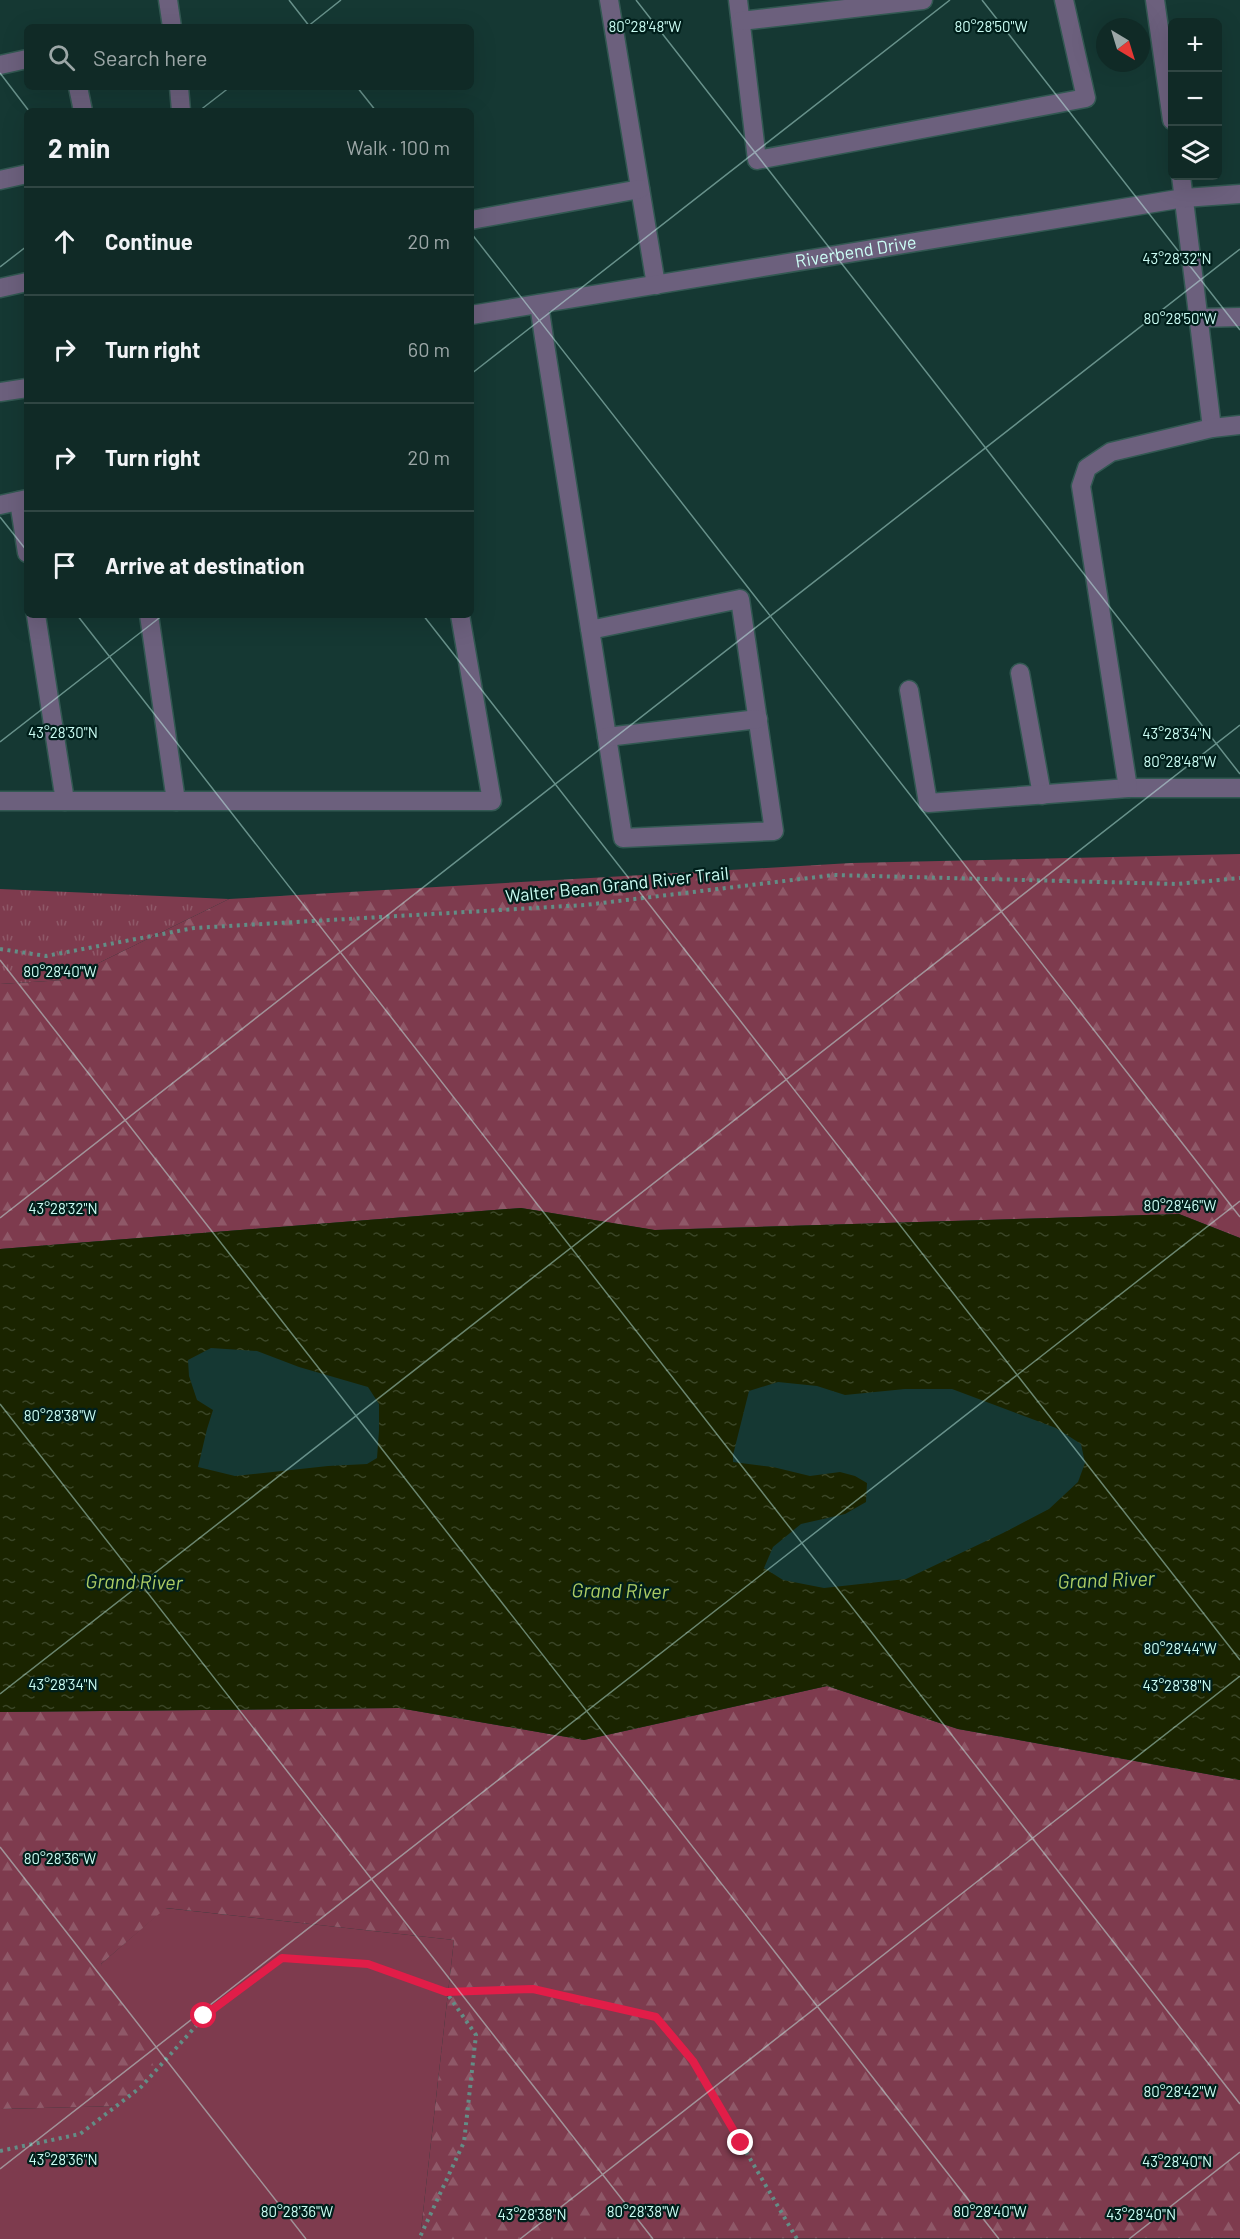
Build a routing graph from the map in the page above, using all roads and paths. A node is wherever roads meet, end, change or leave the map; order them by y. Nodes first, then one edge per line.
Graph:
1 (168, 0) edge
2 (609, 0) edge
3 (738, 0) edge
4 (923, 0) edge
5 (1065, 0) edge
6 (1155, 0) edge
7 (741, 21) junction
8 (172, 24) edge
9 (24, 59) edge
10 (0, 65) edge
11 (1168, 87) edge
12 (79, 90) edge
13 (179, 90) edge
14 (82, 108) edge
15 (182, 108) edge
16 (24, 175) edge
17 (0, 180) edge
18 (1182, 180) edge
19 (640, 189) junction
20 (1240, 194) edge
21 (1184, 198) junction
22 (474, 219) edge
23 (24, 283) edge
24 (656, 285) junction
25 (0, 288) edge
26 (539, 304) junction
27 (474, 315) edge
28 (1240, 317) edge
29 (1200, 318) junction
30 (24, 388) edge
31 (0, 392) edge
32 (1240, 425) edge
33 (1212, 428) junction
34 (23, 500) edge
35 (0, 505) edge
36 (36, 618) edge
37 (149, 618) edge
38 (461, 618) edge
39 (590, 630) junction
40 (1020, 673) dead end
41 (909, 690) dead end
42 (758, 719) junction
43 (607, 737) junction
44 (1128, 788) junction
45 (1240, 788) edge
46 (1042, 795) junction
47 (0, 801) edge
48 (65, 801) junction
49 (176, 801) junction
50 (1240, 878) edge
51 (0, 949) edge
52 (446, 1992) junction
53 (0, 2151) edge
54 (419, 2239) edge
55 (797, 2239) edge

1 - 8 street
2 - 19 street
3 - 7 street
4 - 7 street
5 - 7 street
6 - 11 street
9 - 10 street
12 - 14 street
13 - 15 street
16 - 17 street
18 - 21 street
19 - 22 street
19 - 24 street
20 - 21 street, Riverbend Drive
21 - 24 street, Riverbend Drive
21 - 29 street
23 - 25 street
24 - 26 street, Riverbend Drive
26 - 27 street, Riverbend Drive
26 - 39 street
28 - 29 street
29 - 33 street
30 - 31 street
32 - 33 street
33 - 44 street
34 - 35 street
36 - 48 street
37 - 49 street
38 - 49 street
39 - 42 street
39 - 43 street
40 - 46 street
41 - 46 street
42 - 43 street
42 - 43 street
44 - 45 street
44 - 46 street
47 - 48 street
48 - 49 street
50 - 51 path, Walter Bean Grand River Trail
52 - 53 path
52 - 54 path
52 - 55 path

